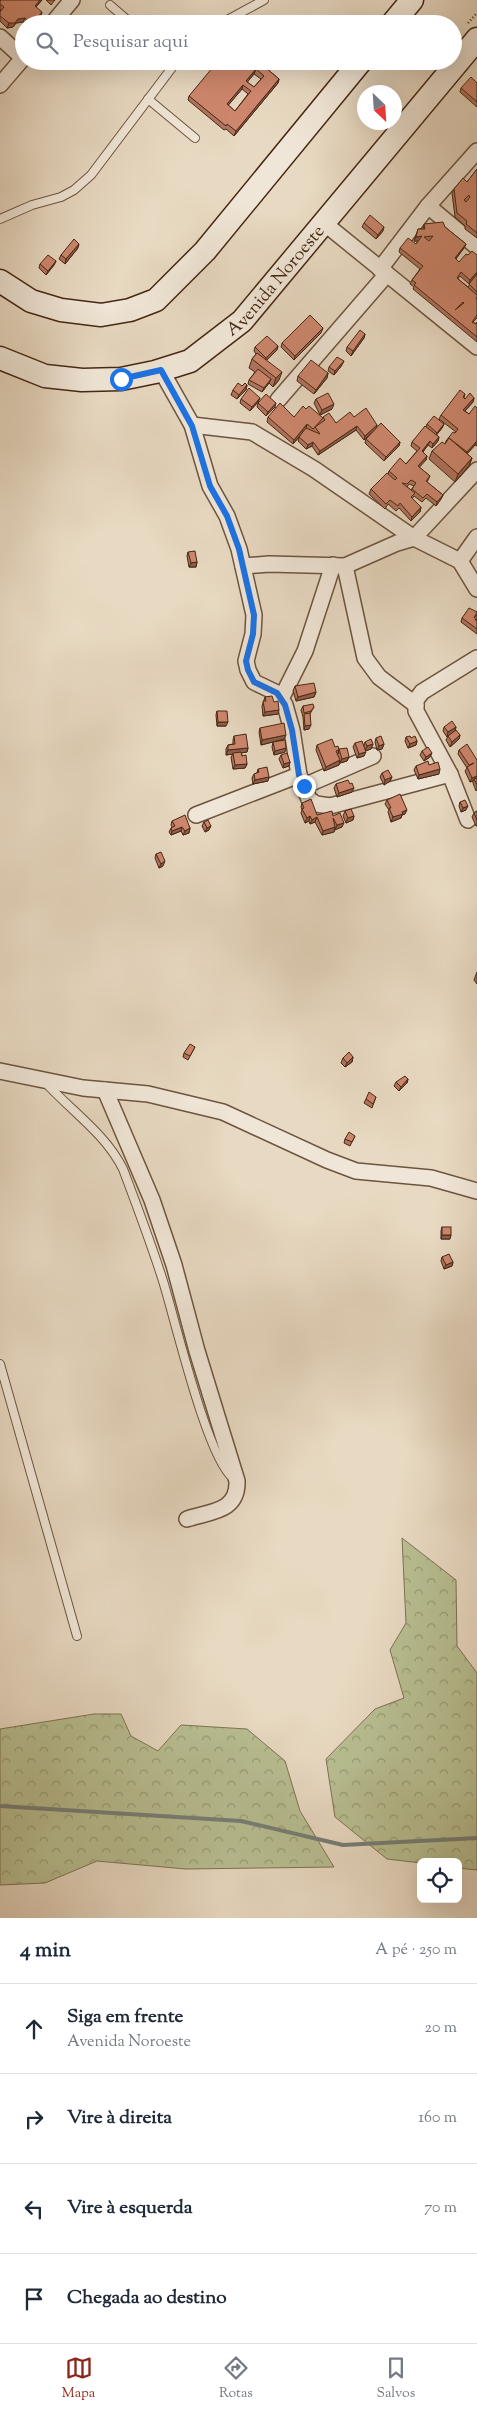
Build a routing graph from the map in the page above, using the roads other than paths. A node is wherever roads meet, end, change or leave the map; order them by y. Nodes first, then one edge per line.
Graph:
1 (72, 0) edge
2 (264, 0) edge
3 (412, 0) edge
4 (110, 5) dead end
5 (60, 15) edge
6 (122, 15) edge
7 (236, 15) edge
8 (401, 15) edge
9 (0, 37) edge
10 (477, 39) edge
11 (15, 51) edge
12 (462, 55) edge
13 (15, 67) edge
14 (170, 70) edge
15 (354, 70) edge
16 (448, 70) edge
17 (0, 85) edge
18 (148, 99) junction
19 (195, 138) dead end
20 (477, 151) edge
21 (428, 206) junction
22 (0, 219) edge
23 (324, 223) junction
24 (477, 247) edge
25 (384, 272) junction
26 (0, 281) edge
27 (477, 347) edge
28 (0, 358) edge
29 (161, 370) junction
30 (278, 400) dead end
31 (192, 426) junction
32 (477, 470) edge
33 (477, 537) edge
34 (414, 538) junction
35 (460, 561) junction
36 (339, 565) junction
37 (244, 566) junction
38 (477, 589) edge
39 (477, 658) edge
40 (281, 700) junction
41 (416, 705) junction
42 (373, 756) dead end
43 (450, 774) junction
44 (302, 780) junction
45 (196, 815) dead end
46 (468, 820) dead end
47 (0, 1071) edge
48 (43, 1080) junction
49 (105, 1090) junction
50 (477, 1190) edge
51 (0, 1364) edge
52 (237, 1481) junction
53 (187, 1519) dead end
54 (77, 1636) dead end

1 - 5 street
2 - 7 lane
3 - 8 street
4 - 6 lane
9 - 11 street
10 - 12 street, Avenida Noroeste
13 - 17 street
14 - 18 lane
15 - 26 street
16 - 23 street, Avenida Noroeste
18 - 19 lane
18 - 22 lane
20 - 21 street
21 - 24 street
21 - 25 street
23 - 25 street
23 - 29 street, Avenida Noroeste
25 - 27 street
25 - 30 street
28 - 29 street, Avenida Noroeste
29 - 31 street
31 - 34 street
31 - 37 street
32 - 34 street
33 - 35 street
34 - 35 street
34 - 36 street
35 - 38 street
36 - 37 street
36 - 40 street
36 - 41 street
37 - 40 street
39 - 41 street
40 - 44 street
41 - 43 street
42 - 44 street
43 - 44 street
43 - 46 street
44 - 45 street
47 - 48 street
48 - 49 street
48 - 52 lane
49 - 50 street
49 - 52 street
51 - 54 lane
52 - 53 street

